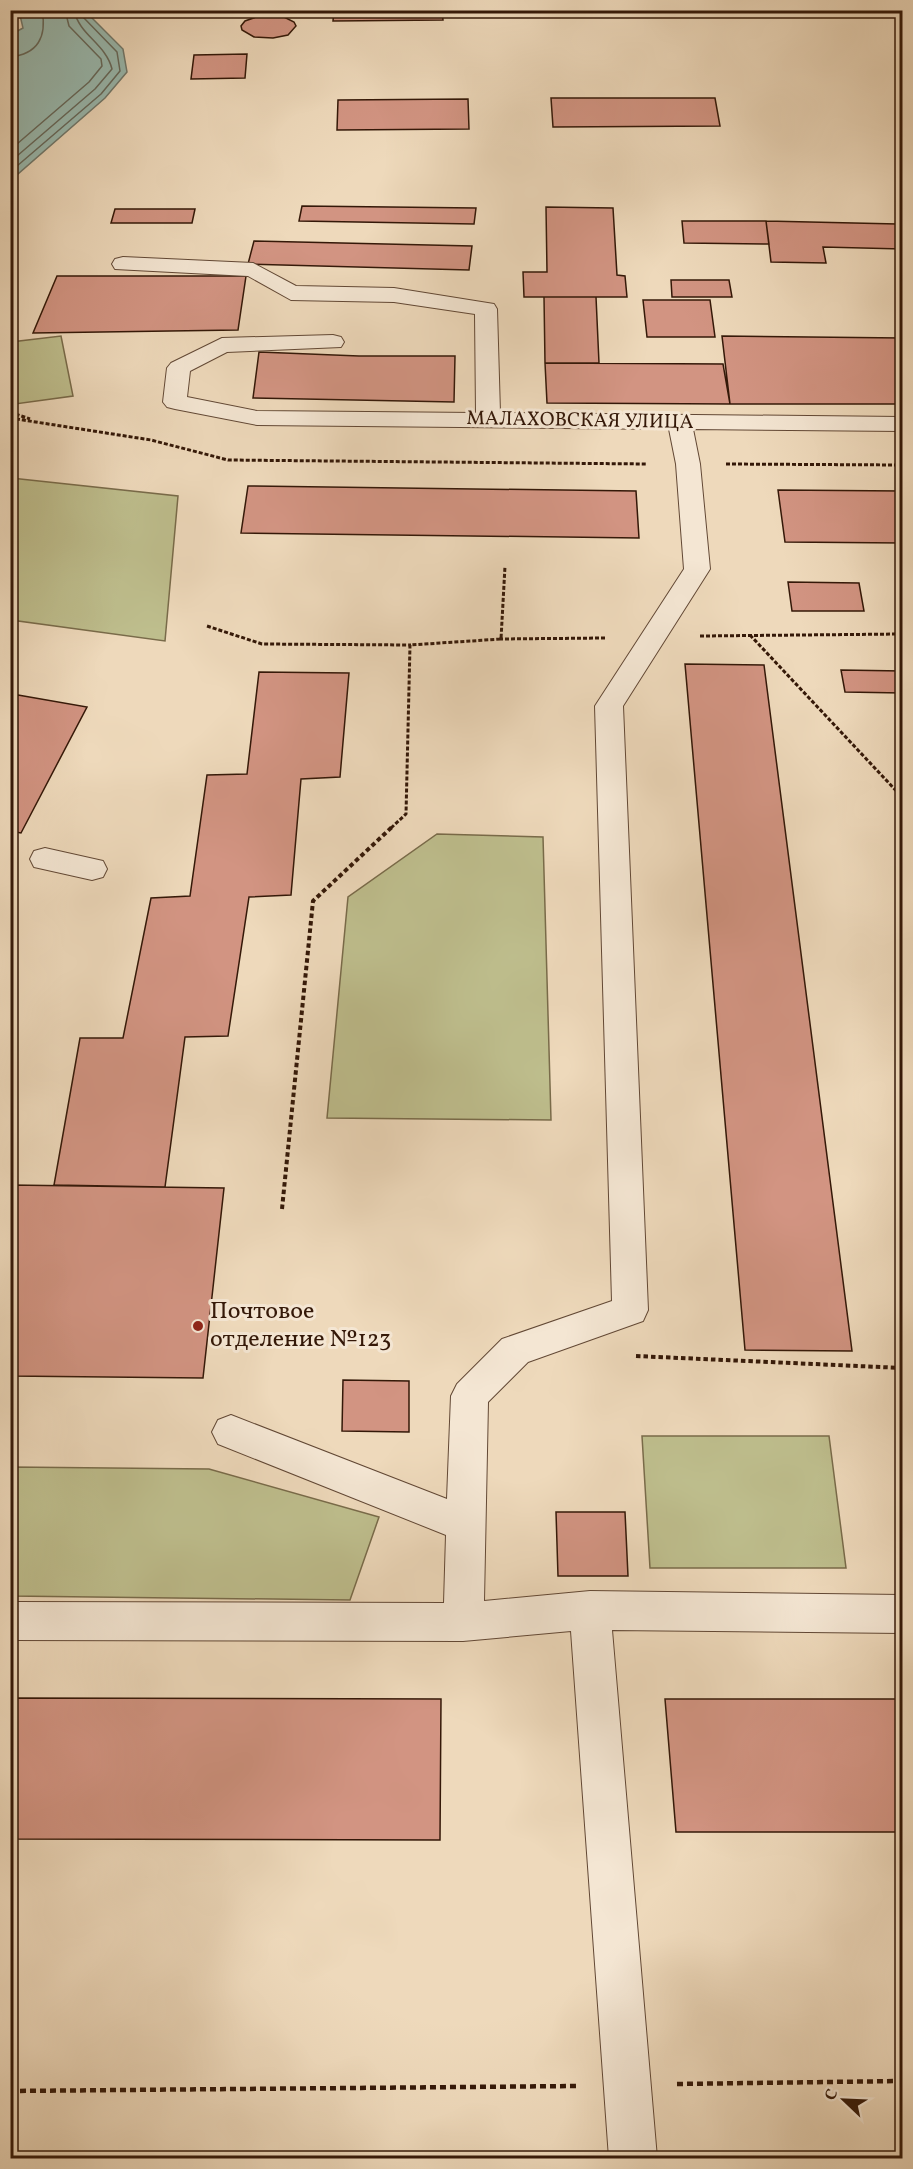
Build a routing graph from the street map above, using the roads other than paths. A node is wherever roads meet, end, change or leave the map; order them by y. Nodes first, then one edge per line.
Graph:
1 (123, 264) dead end
2 (333, 342) dead end
3 (487, 420) junction
4 (680, 422) junction
5 (903, 424) edge
6 (45, 859) dead end
7 (92, 869) dead end
8 (231, 1432) dead end
9 (464, 1524) junction
10 (590, 1610) junction
11 (903, 1614) edge
12 (10, 1621) edge
13 (462, 1622) junction
14 (633, 2158) edge

1 - 3 street
2 - 3 street, МАЛАХОВСКАЯ УЛИЦА
3 - 4 street, МАЛАХОВСКАЯ УЛИЦА
4 - 5 street, МАЛАХОВСКАЯ УЛИЦА
4 - 9 street
6 - 7 street
8 - 9 street
9 - 13 street
10 - 11 street
10 - 13 street
10 - 14 street
12 - 13 street

